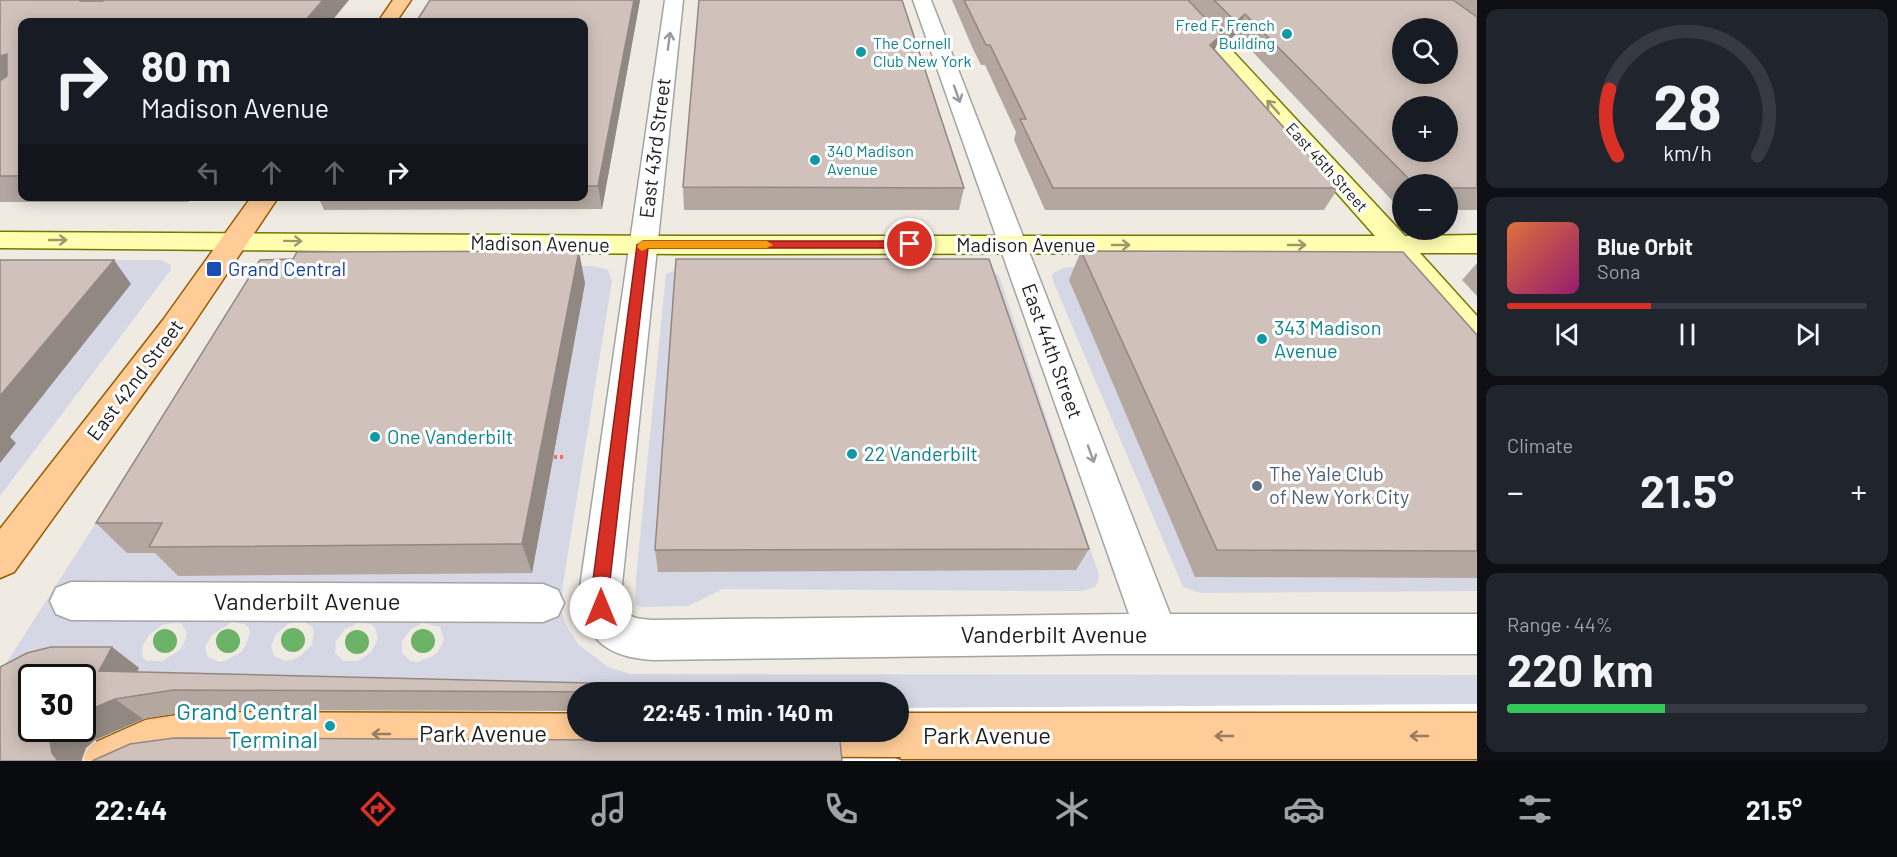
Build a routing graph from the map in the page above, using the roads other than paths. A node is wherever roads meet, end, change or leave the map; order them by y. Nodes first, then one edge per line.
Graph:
1 (402, 0) edge
2 (674, 0) edge
3 (922, 0) edge
4 (1175, 0) edge
5 (390, 18) edge
6 (262, 201) edge
7 (0, 240) edge
8 (235, 240) junction
9 (1013, 244) junction
10 (1396, 244) junction
11 (1477, 244) edge
12 (643, 245) junction
13 (1477, 336) edge
14 (0, 560) edge
15 (71, 601) dead end
16 (543, 603) dead end
17 (1157, 634) junction
18 (1477, 634) edge
19 (632, 639) joint
20 (1477, 736) edge
21 (105, 761) edge

1 - 5 main road
12 -> 2 street, East 43rd Street
3 -> 9 street, East 44th Street
10 -> 4 main road, East 45th Street
6 - 8 main road, East 42nd Street
7 -> 8 main road, Madison Avenue
8 -> 12 main road, Madison Avenue
8 - 14 main road, East 42nd Street
9 -> 10 main road, Madison Avenue
9 - 12 main road, Madison Avenue
9 -> 17 street, East 44th Street
10 - 11 main road, Madison Avenue
10 - 13 main road, East 45th Street
12 - 19 street, East 43rd Street
15 - 16 street, Vanderbilt Avenue
17 - 18 street, Vanderbilt Avenue
17 - 19 street, Vanderbilt Avenue
20 -> 21 main road, Park Avenue, bridge

